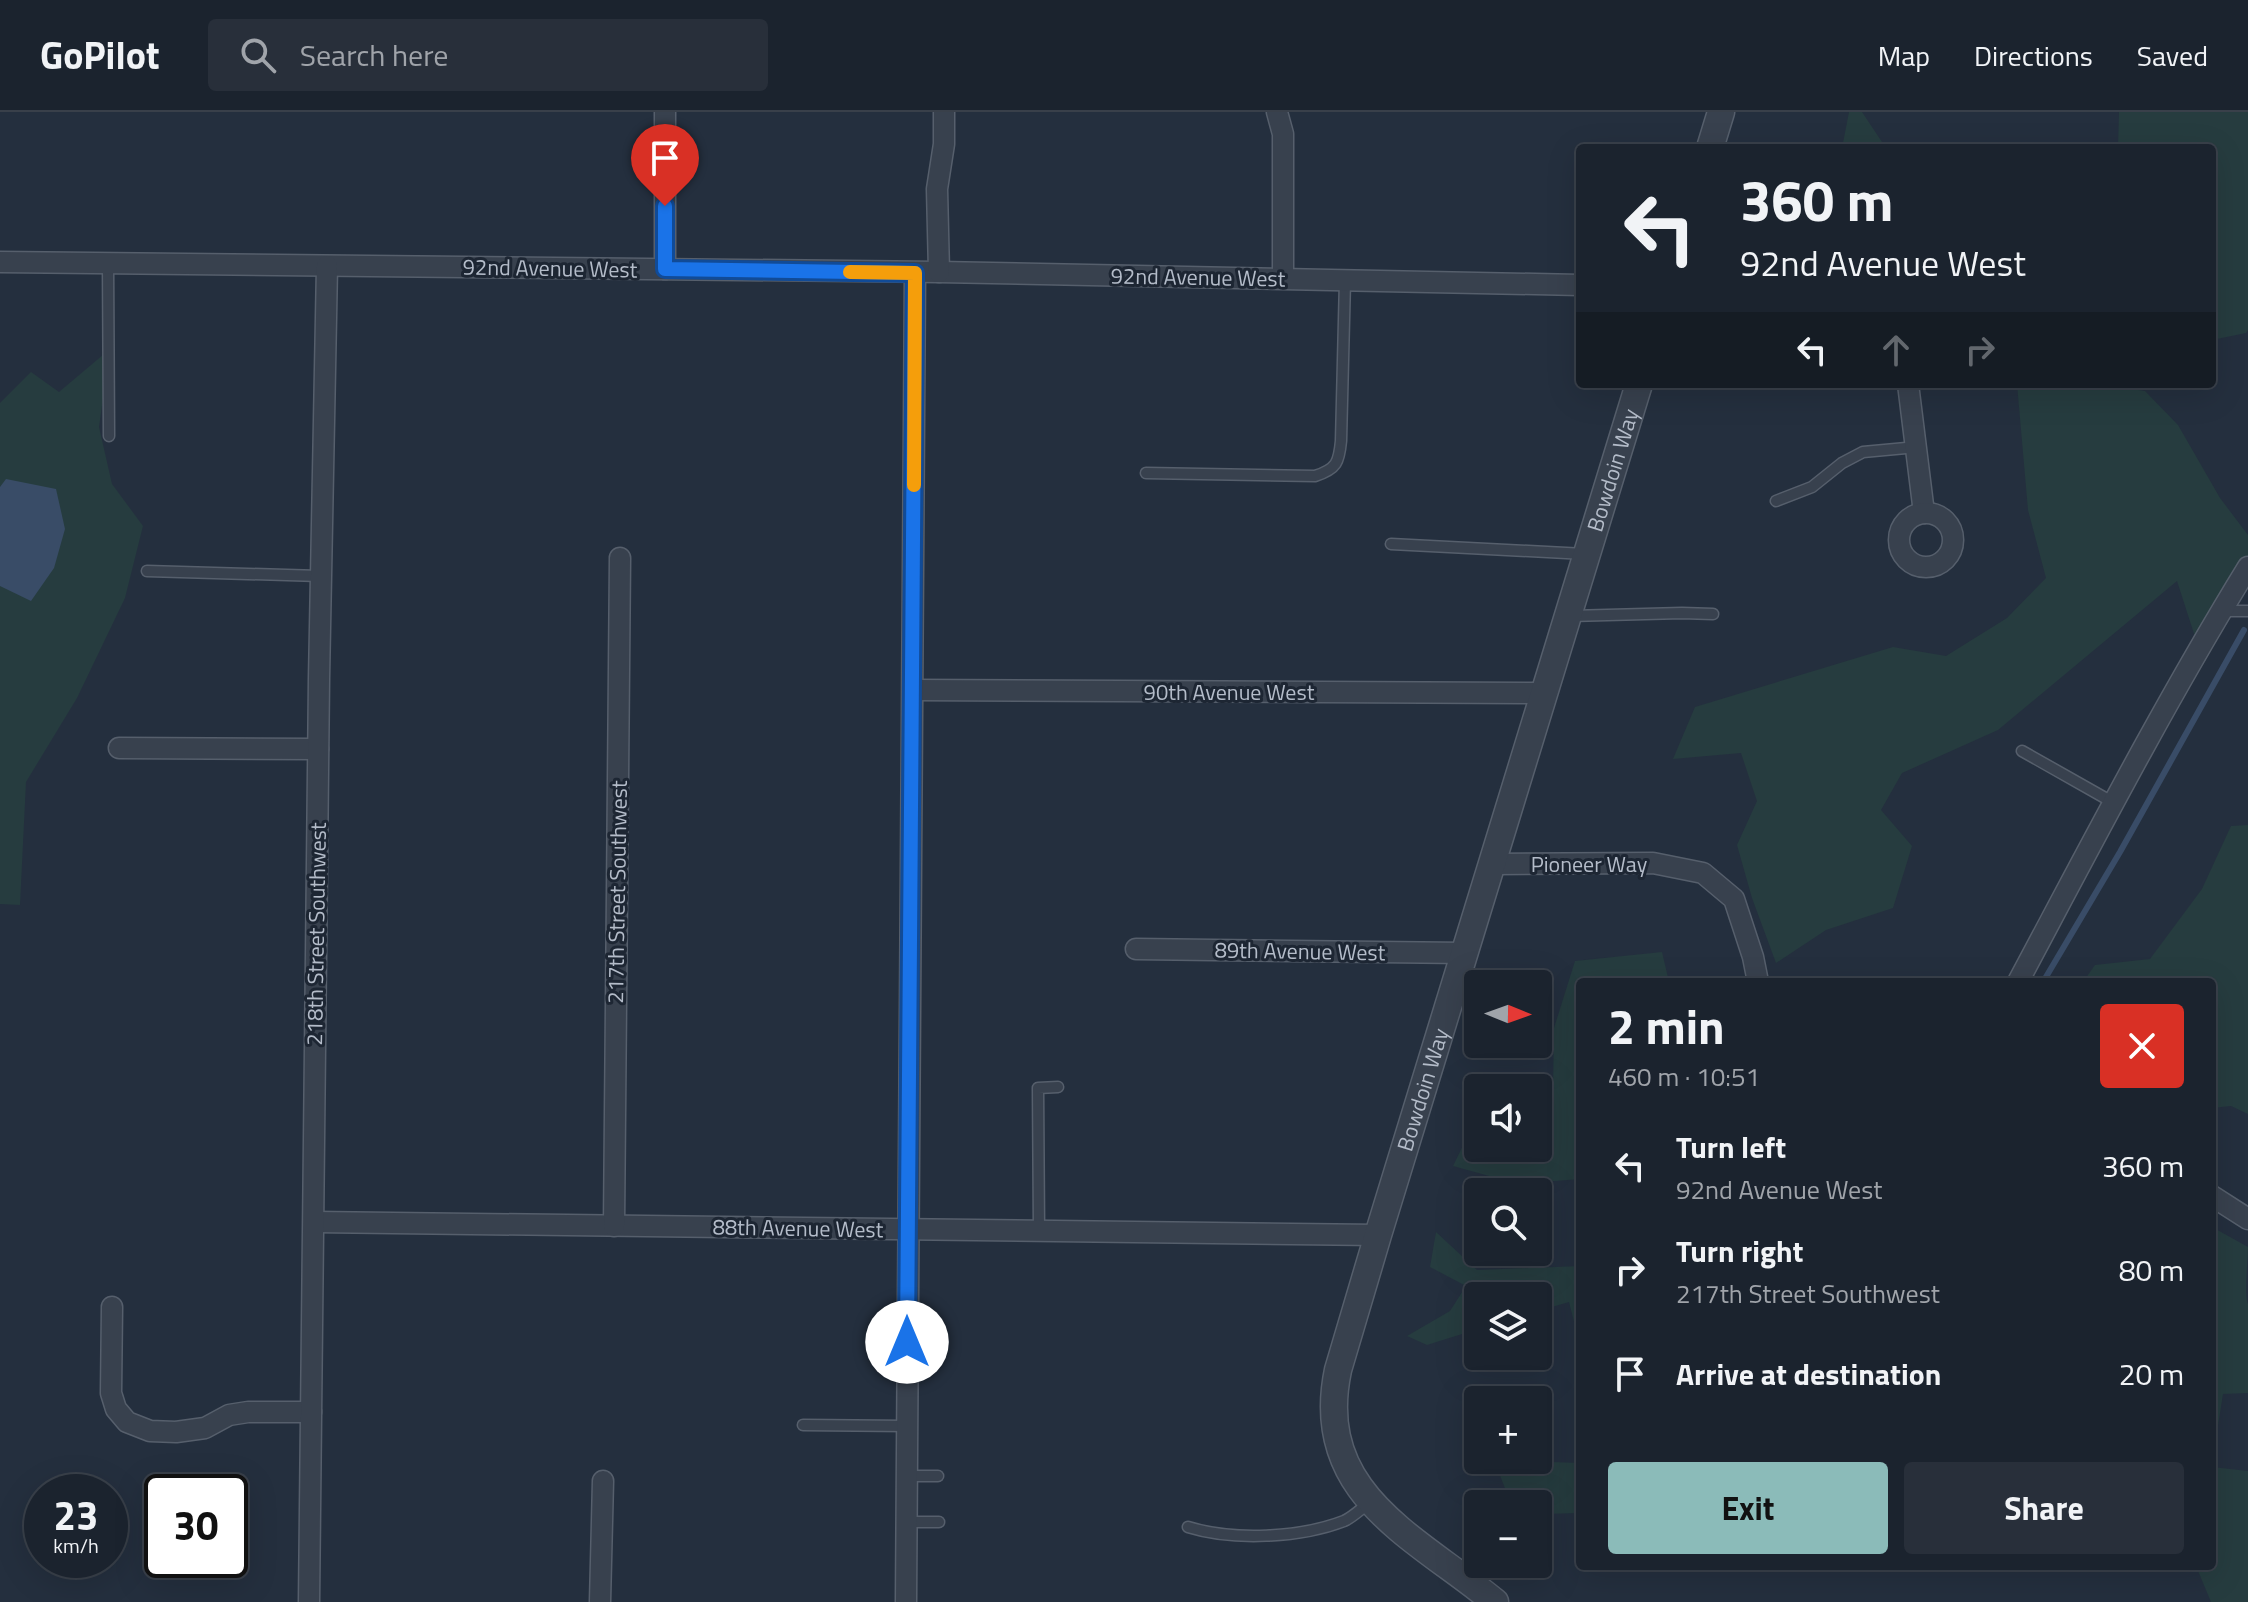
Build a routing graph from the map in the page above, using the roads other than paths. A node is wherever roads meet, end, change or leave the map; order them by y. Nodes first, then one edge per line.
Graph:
1 (665, 112) edge
2 (944, 112) edge
3 (1277, 112) edge
4 (1721, 112) edge
5 (1711, 144) edge
6 (0, 262) edge
7 (108, 264) junction
8 (327, 266) junction
9 (665, 269) junction
10 (939, 272) junction
11 (915, 273) junction
12 (1283, 278) junction
13 (1345, 280) junction
14 (1576, 285) edge
15 (1638, 388) edge
16 (1909, 388) edge
17 (109, 436) dead end
18 (1917, 447) junction
19 (1146, 473) dead end
20 (1776, 501) dead end
21 (1924, 513) dead end
22 (1391, 544) dead end
23 (1586, 554) junction
24 (620, 558) dead end
25 (2248, 567) edge
26 (147, 571) dead end
27 (320, 576) junction
28 (2221, 611) junction
29 (2248, 611) edge
30 (1713, 614) dead end
31 (1568, 616) junction
32 (913, 690) junction
33 (1544, 693) junction
34 (119, 748) dead end
35 (318, 749) junction
36 (2022, 751) dead end
37 (2114, 803) junction
38 (1492, 864) junction
39 (1136, 949) dead end
40 (1465, 953) junction
41 (1757, 978) edge
42 (2020, 978) edge
43 (1058, 1087) dead end
44 (2216, 1199) edge
45 (2248, 1219) edge
46 (315, 1222) junction
47 (614, 1226) junction
48 (908, 1230) junction
49 (1039, 1231) junction
50 (1378, 1235) junction
51 (112, 1307) dead end
52 (311, 1412) junction
53 (803, 1425) dead end
54 (907, 1426) junction
55 (906, 1476) junction
56 (938, 1476) dead end
57 (603, 1481) dead end
58 (1370, 1502) junction
59 (905, 1522) junction
60 (939, 1522) dead end
61 (1188, 1527) dead end
62 (1486, 1599) edge
63 (309, 1602) edge
64 (600, 1602) edge
65 (906, 1602) edge

1 - 9 street
2 - 10 street
3 - 12 street
4 - 5 street
6 - 7 street, 92nd Avenue West
7 - 8 street, 92nd Avenue West
7 - 17 lane
8 - 9 street, 92nd Avenue West
8 - 27 street, 218th Street Southwest
9 - 11 street, 92nd Avenue West
10 - 11 street, 92nd Avenue West
10 - 12 street, 92nd Avenue West
11 - 32 street
12 - 13 street, 92nd Avenue West
13 - 14 street, 92nd Avenue West
13 - 19 lane
15 - 23 street, Bowdoin Way
16 - 18 street
18 - 20 lane
18 - 21 street
22 - 23 lane
23 - 31 street, Bowdoin Way
24 - 47 street, 217th Street Southwest
25 - 28 street
26 - 27 lane
27 - 35 street, 218th Street Southwest
28 - 29 lane
28 - 37 street
30 - 31 lane
31 - 33 street, Bowdoin Way
32 - 33 street, 90th Avenue West
32 - 48 street
33 - 38 street, Bowdoin Way
34 - 35 street
35 - 46 street, 218th Street Southwest
36 - 37 lane
37 - 42 street
38 - 40 street, Bowdoin Way
38 - 41 street, Pioneer Way
39 - 40 street, 89th Avenue West
40 - 50 street, Bowdoin Way
43 - 49 lane
44 - 45 street
46 - 47 street, 88th Avenue West
46 - 52 street, 218th Street Southwest
47 - 48 street, 88th Avenue West
48 - 49 street, 88th Avenue West
48 - 54 street
49 - 50 street, 88th Avenue West
50 - 58 street, Bowdoin Way
51 - 52 street
52 - 63 street, 218th Street Southwest
53 - 54 lane
54 - 55 street
55 - 56 lane
55 - 59 street
57 - 64 street
58 - 61 lane
58 - 62 street, Bowdoin Way
59 - 60 lane
59 - 65 street

